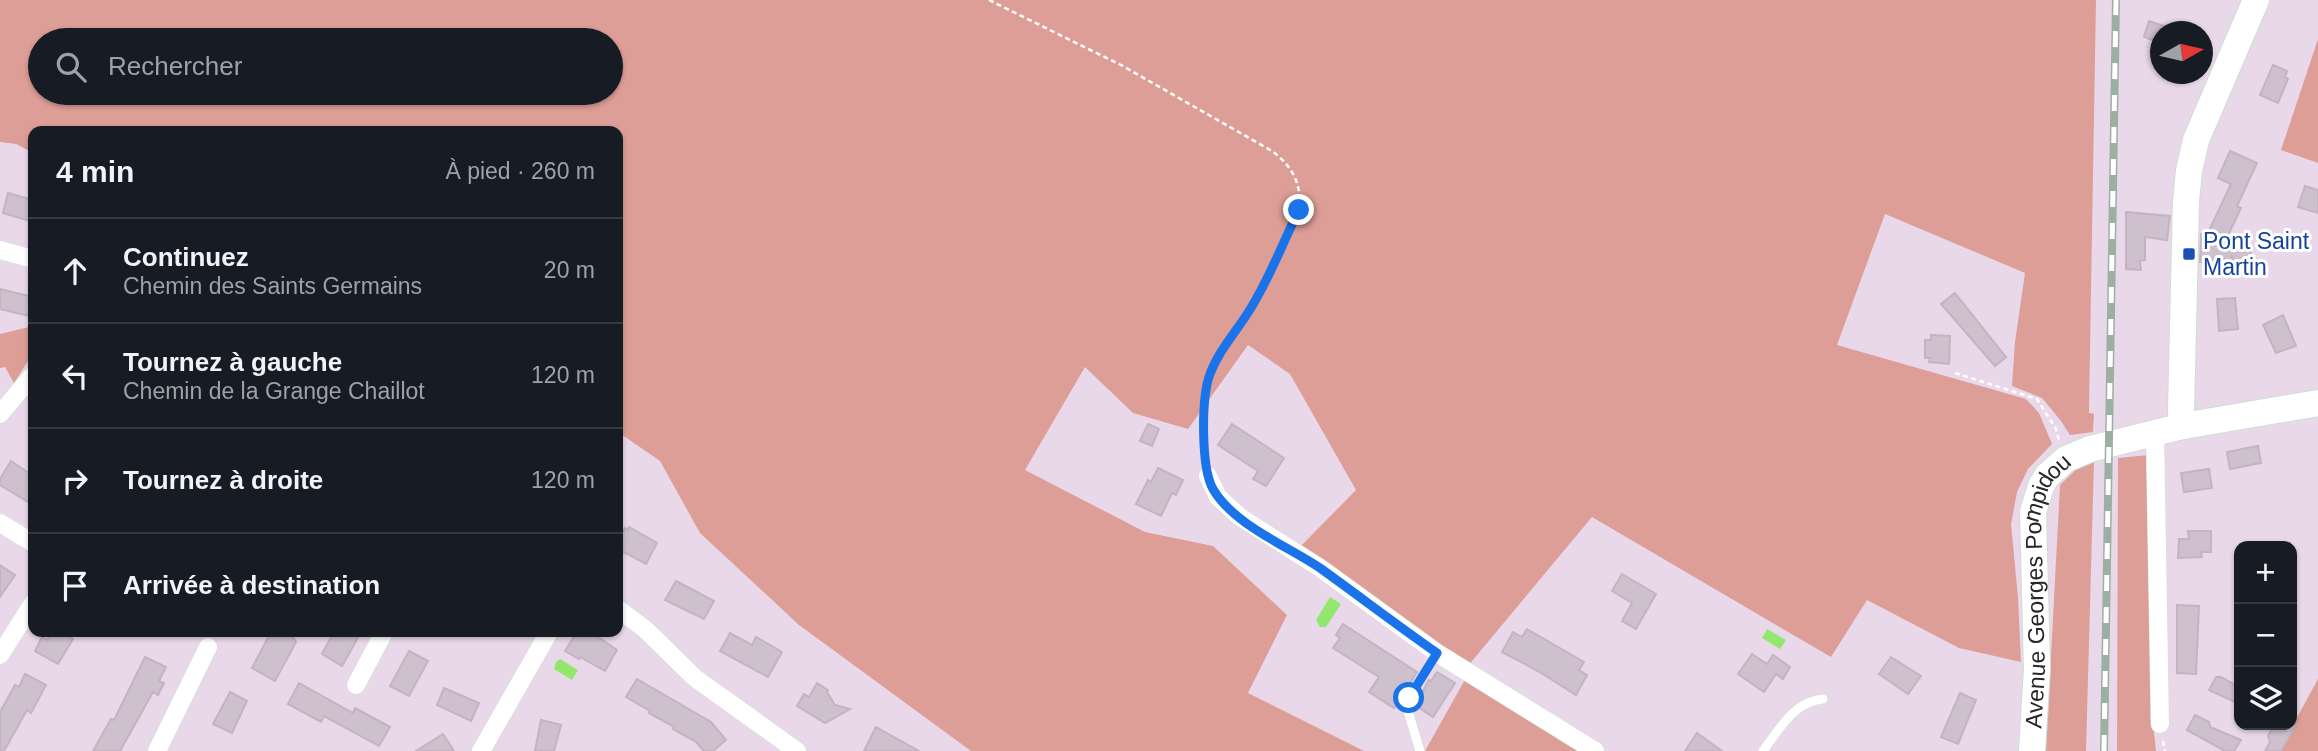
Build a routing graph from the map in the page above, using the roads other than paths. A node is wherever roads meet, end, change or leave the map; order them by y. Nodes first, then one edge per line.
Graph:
1 (2256, 0) edge
2 (0, 250) edge
3 (28, 258) edge
4 (28, 381) edge
5 (2318, 403) edge
6 (0, 414) edge
7 (2183, 426) junction
8 (2155, 433) junction
9 (1208, 476) road end
10 (0, 523) edge
11 (28, 540) edge
12 (28, 611) edge
13 (623, 613) edge
14 (381, 637) edge
15 (546, 637) edge
16 (208, 648) dead end
17 (1437, 653) junction
18 (0, 655) edge
19 (356, 685) dead end
20 (1823, 699) dead end
21 (2160, 723) dead end
22 (157, 751) edge
23 (481, 751) edge
24 (797, 751) edge
25 (1420, 751) edge
26 (1595, 751) edge
27 (1763, 751) edge
28 (2032, 751) edge

1 - 7 main road
2 - 3 street
4 - 6 street
5 - 7 main road, Avenue Georges Pompidou
7 - 8 main road, Avenue Georges Pompidou
8 - 21 street
8 - 28 main road, Avenue Georges Pompidou
9 - 17 street
10 - 11 street
12 - 18 street
13 - 24 street
14 - 19 street
15 - 23 street
16 - 22 street
17 - 25 lane
17 - 26 street
20 - 27 lane

